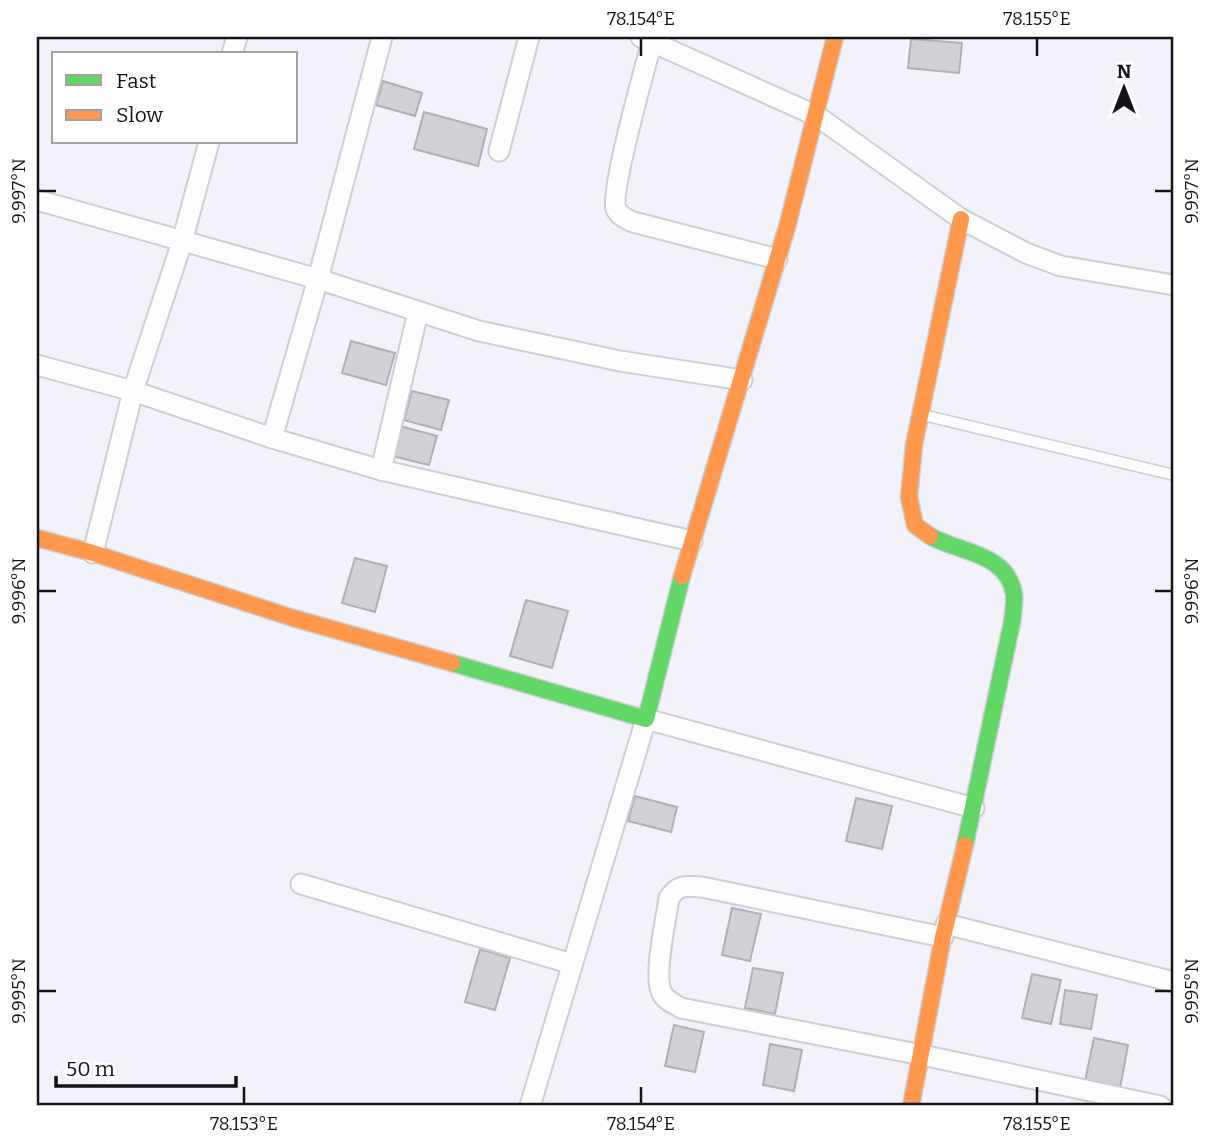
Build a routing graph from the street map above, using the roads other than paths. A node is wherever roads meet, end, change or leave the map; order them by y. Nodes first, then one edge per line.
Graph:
1 (382, 37) edge
2 (529, 37) edge
3 (835, 37) edge
4 (647, 39) edge
5 (817, 116) junction
6 (208, 144) edge
7 (499, 151) dead end
8 (37, 200) edge
9 (961, 219) junction
10 (183, 242) junction
11 (777, 259) junction
12 (318, 279) junction
13 (1174, 285) edge
14 (418, 312) junction
15 (37, 365) edge
16 (743, 380) junction
17 (133, 391) junction
18 (920, 415) junction
19 (272, 438) junction
20 (381, 470) junction
21 (1174, 475) edge
22 (37, 538) edge
23 (692, 541) junction
24 (93, 553) junction
25 (646, 719) junction
26 (974, 808) junction
27 (301, 884) dead end
28 (944, 931) junction
29 (572, 964) junction
30 (1174, 982) edge
31 (922, 1055) junction
32 (530, 1106) edge
33 (911, 1106) edge
34 (1160, 1106) edge

1 - 12 street
2 - 7 street
3 - 5 street
4 - 5 street
4 - 11 street
5 - 9 street
5 - 11 street
6 - 10 street
8 - 10 street
9 - 13 street
9 - 18 street
10 - 12 street
10 - 17 street
11 - 16 street
12 - 14 street
12 - 19 street
14 - 16 street
14 - 20 street
15 - 17 street
16 - 23 street
17 - 19 street
17 - 24 street
18 - 21 lane
18 - 26 street
19 - 20 street
20 - 23 street
22 - 24 street
23 - 25 street
24 - 25 street
25 - 26 street
25 - 29 street
26 - 28 street
27 - 29 street
28 - 30 street
28 - 31 street
28 - 31 street
29 - 32 street
31 - 33 street
31 - 34 street

